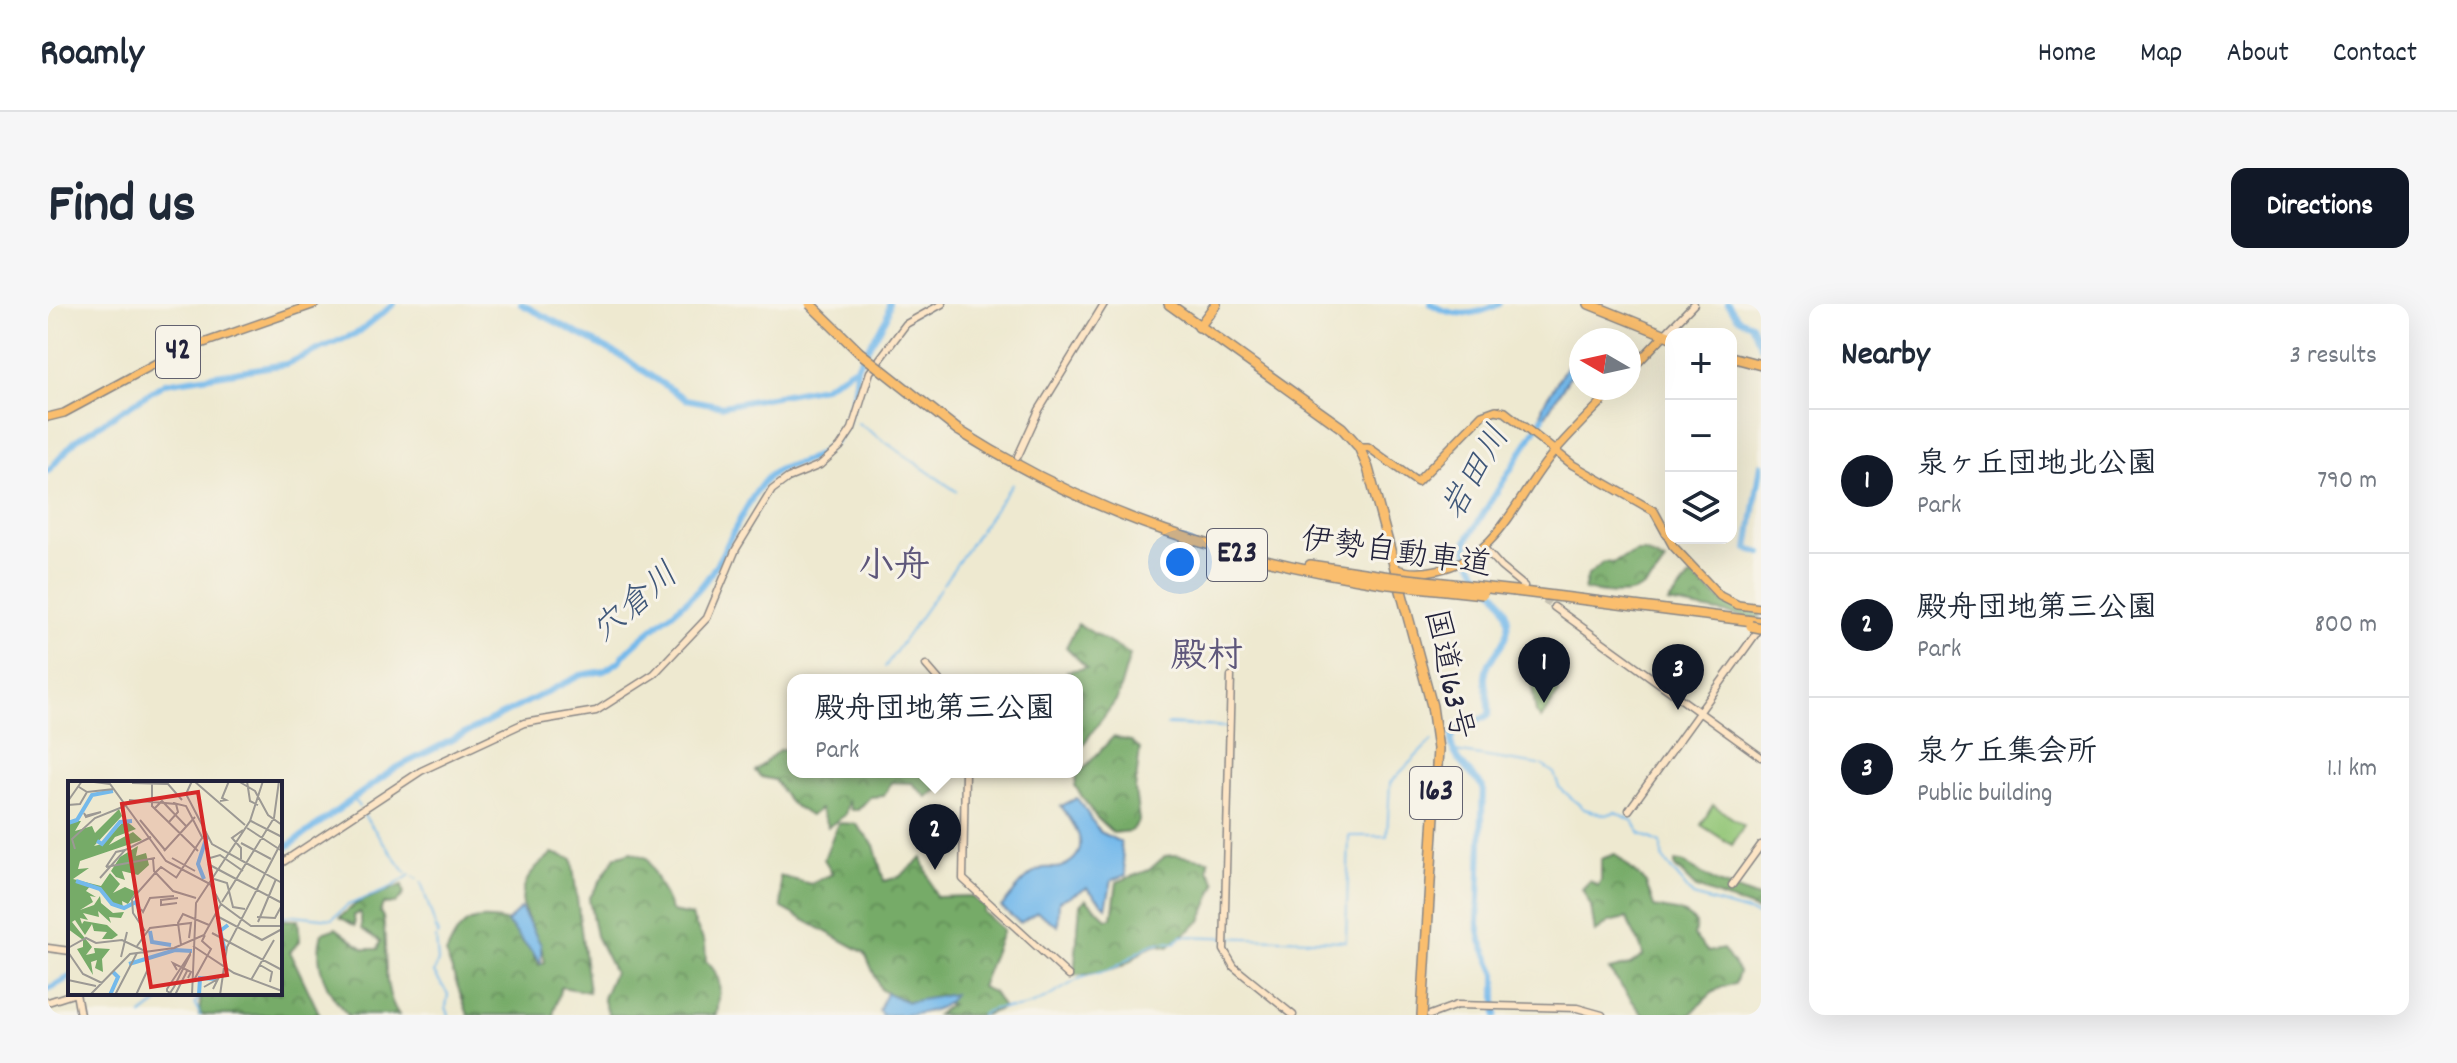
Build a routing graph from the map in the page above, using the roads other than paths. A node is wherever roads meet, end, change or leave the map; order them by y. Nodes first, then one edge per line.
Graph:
1 (315, 304) edge
2 (810, 304) edge
3 (817, 304) edge
4 (942, 304) edge
5 (1104, 304) edge
6 (1169, 304) edge
7 (1216, 304) edge
8 (1589, 304) edge
9 (1694, 304) edge
10 (1199, 327) junction
11 (1674, 328) edge
12 (1665, 335) edge
13 (1665, 338) edge
14 (1737, 359) edge
15 (1641, 361) edge
16 (1758, 364) edge
17 (1604, 400) edge
18 (48, 417) edge
19 (960, 428) junction
20 (1359, 447) junction
21 (1555, 451) junction
22 (1018, 456) dead end
23 (1482, 550) junction
24 (1391, 576) junction
25 (1518, 591) junction
26 (1554, 607) tunnel mouth
27 (1761, 608) edge
28 (1757, 625) edge
29 (926, 665) dead end
30 (934, 674) edge
31 (1231, 676) dead end
32 (1700, 713) junction
33 (1761, 757) edge
34 (965, 778) edge
35 (1629, 810) dead end
36 (1761, 845) edge
37 (282, 863) edge
38 (1732, 885) dead end
39 (48, 948) edge
40 (68, 951) edge
41 (1069, 976) dead end
42 (70, 995) edge
43 (76, 995) edge
44 (48, 1002) edge
45 (80, 1015) edge
46 (1293, 1015) edge
47 (1422, 1015) edge
48 (1430, 1015) edge
49 (1602, 1015) edge

1 - 18 main road, 42
2 - 19 highway, 伊勢自動車道 / E23, bridge
3 - 19 highway, 伊勢自動車道 / E23, bridge
4 - 37 street
5 - 22 street
6 - 10 highway, 国道163号 / 163
7 - 10 highway
8 - 12 highway
9 - 11 street
10 - 20 highway, 国道163号 / 163
13 - 15 main road
14 - 16 highway
17 - 21 main road
19 - 24 highway, 伊勢自動車道 / E23
20 - 21 main road
20 - 24 highway, 国道163号 / 163
21 - 23 main road
21 - 27 main road
23 - 24 main road
23 - 25 street
24 - 25 highway, 伊勢自動車道 / E23, bridge
24 - 47 highway, 国道163号 / 163
25 - 28 highway, 伊勢自動車道 / E23
26 - 32 street
28 - 32 street
29 - 30 street
31 - 46 street
32 - 33 street
32 - 35 street
34 - 41 street
36 - 38 street
39 - 40 street
42 - 44 street
43 - 45 street
48 - 49 street

